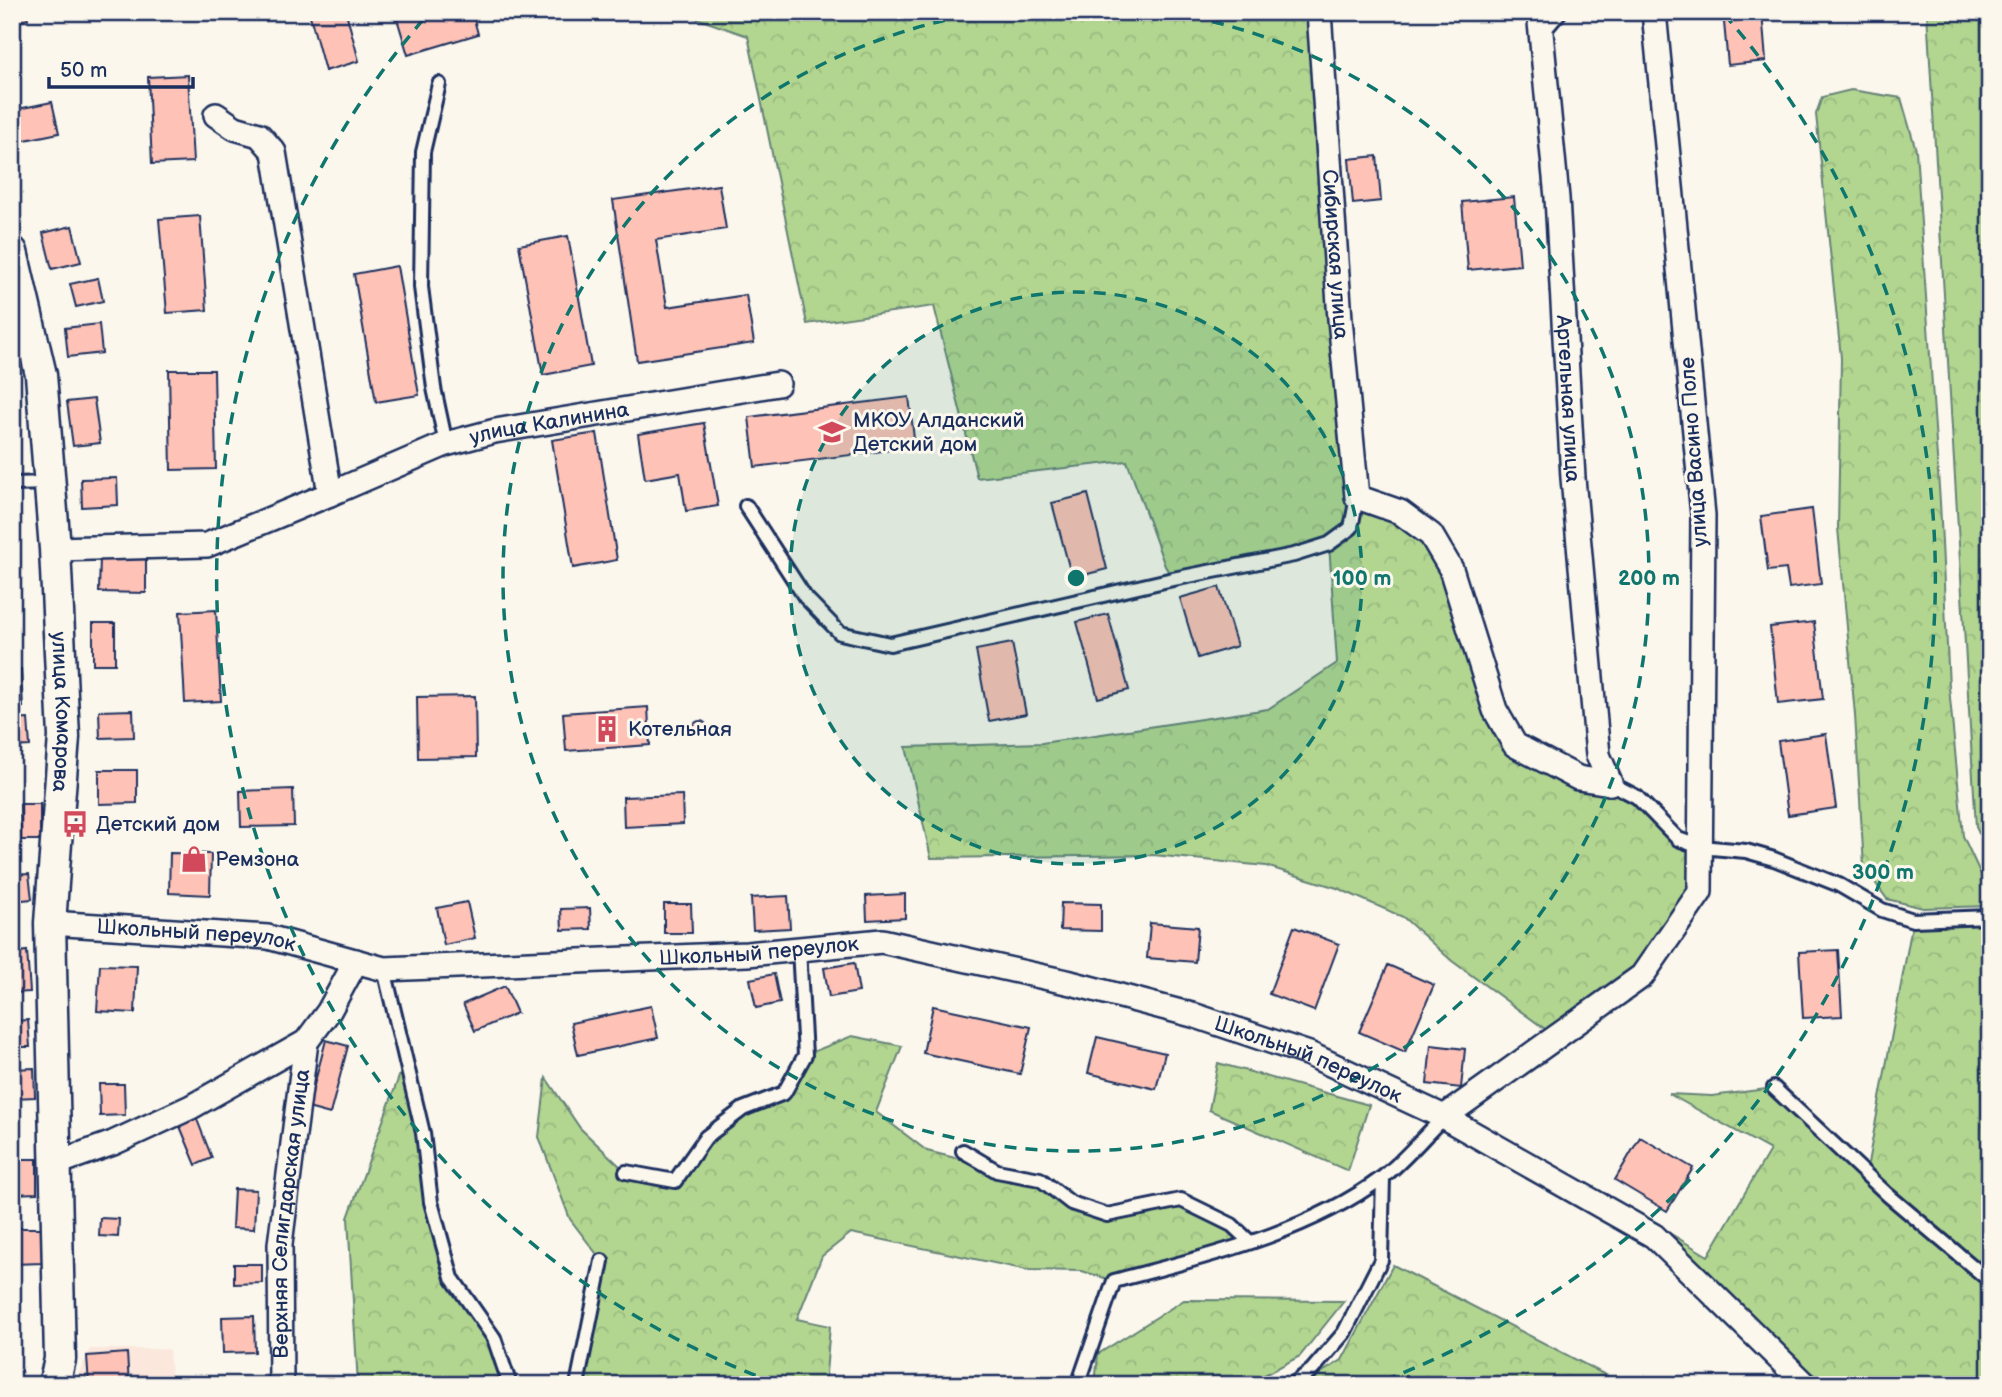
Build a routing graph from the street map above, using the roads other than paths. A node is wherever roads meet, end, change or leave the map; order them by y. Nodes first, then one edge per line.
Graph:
1 (1319, 12) edge
2 (1560, 12) edge
3 (1654, 12) edge
4 (1541, 23) edge
5 (439, 84) dead end
6 (216, 115) dead end
7 (12, 252) edge
8 (778, 384) dead end
9 (446, 444) junction
10 (50, 482) junction
11 (12, 484) edge
12 (330, 494) junction
13 (1357, 497) junction
14 (746, 506) dead end
15 (55, 549) junction
16 (1610, 783) junction
17 (1700, 847) junction
18 (1990, 917) edge
19 (50, 923) junction
20 (799, 949) junction
21 (356, 961) junction
22 (384, 969) junction
23 (306, 1042) junction
24 (1774, 1088) dead end
25 (1444, 1117) junction
26 (963, 1151) dead end
27 (57, 1163) junction
28 (626, 1172) dead end
29 (1383, 1177) junction
30 (1250, 1242) junction
31 (602, 1261) dead end
32 (1990, 1281) edge
33 (54, 1385) edge
34 (281, 1385) edge
35 (510, 1385) edge
36 (577, 1385) edge
37 (1077, 1385) edge
38 (1292, 1385) edge
39 (1806, 1385) edge

1 - 13 street, Сибирская улица
2 - 4 lane
3 - 17 street, улица Васино Поле
4 - 16 street, Артельная улица
5 - 9 lane
6 - 12 street
7 - 10 street, улица Комарова
8 - 9 street, улица Калинина
9 - 12 street, улица Калинина
10 - 11 lane
10 - 15 street, улица Комарова
12 - 15 street, улица Калинина
13 - 14 lane
13 - 16 street
15 - 19 street, улица Комарова
16 - 17 lane
17 - 18 lane
17 - 25 street, улица Васино Поле
19 - 21 street, Школьный переулок
19 - 27 street, улица Комарова
20 - 22 street, Школьный переулок
20 - 25 street, Школьный переулок
20 - 28 lane
21 - 22 street, Школьный переулок
21 - 23 street
22 - 35 lane
23 - 27 street
23 - 34 street, Верхняя Селигдарская улица
24 - 32 lane
25 - 29 lane
25 - 39 street, Школьный переулок
26 - 30 lane
27 - 33 street, улица Комарова
29 - 30 lane
29 - 38 lane
30 - 37 lane
31 - 36 lane

